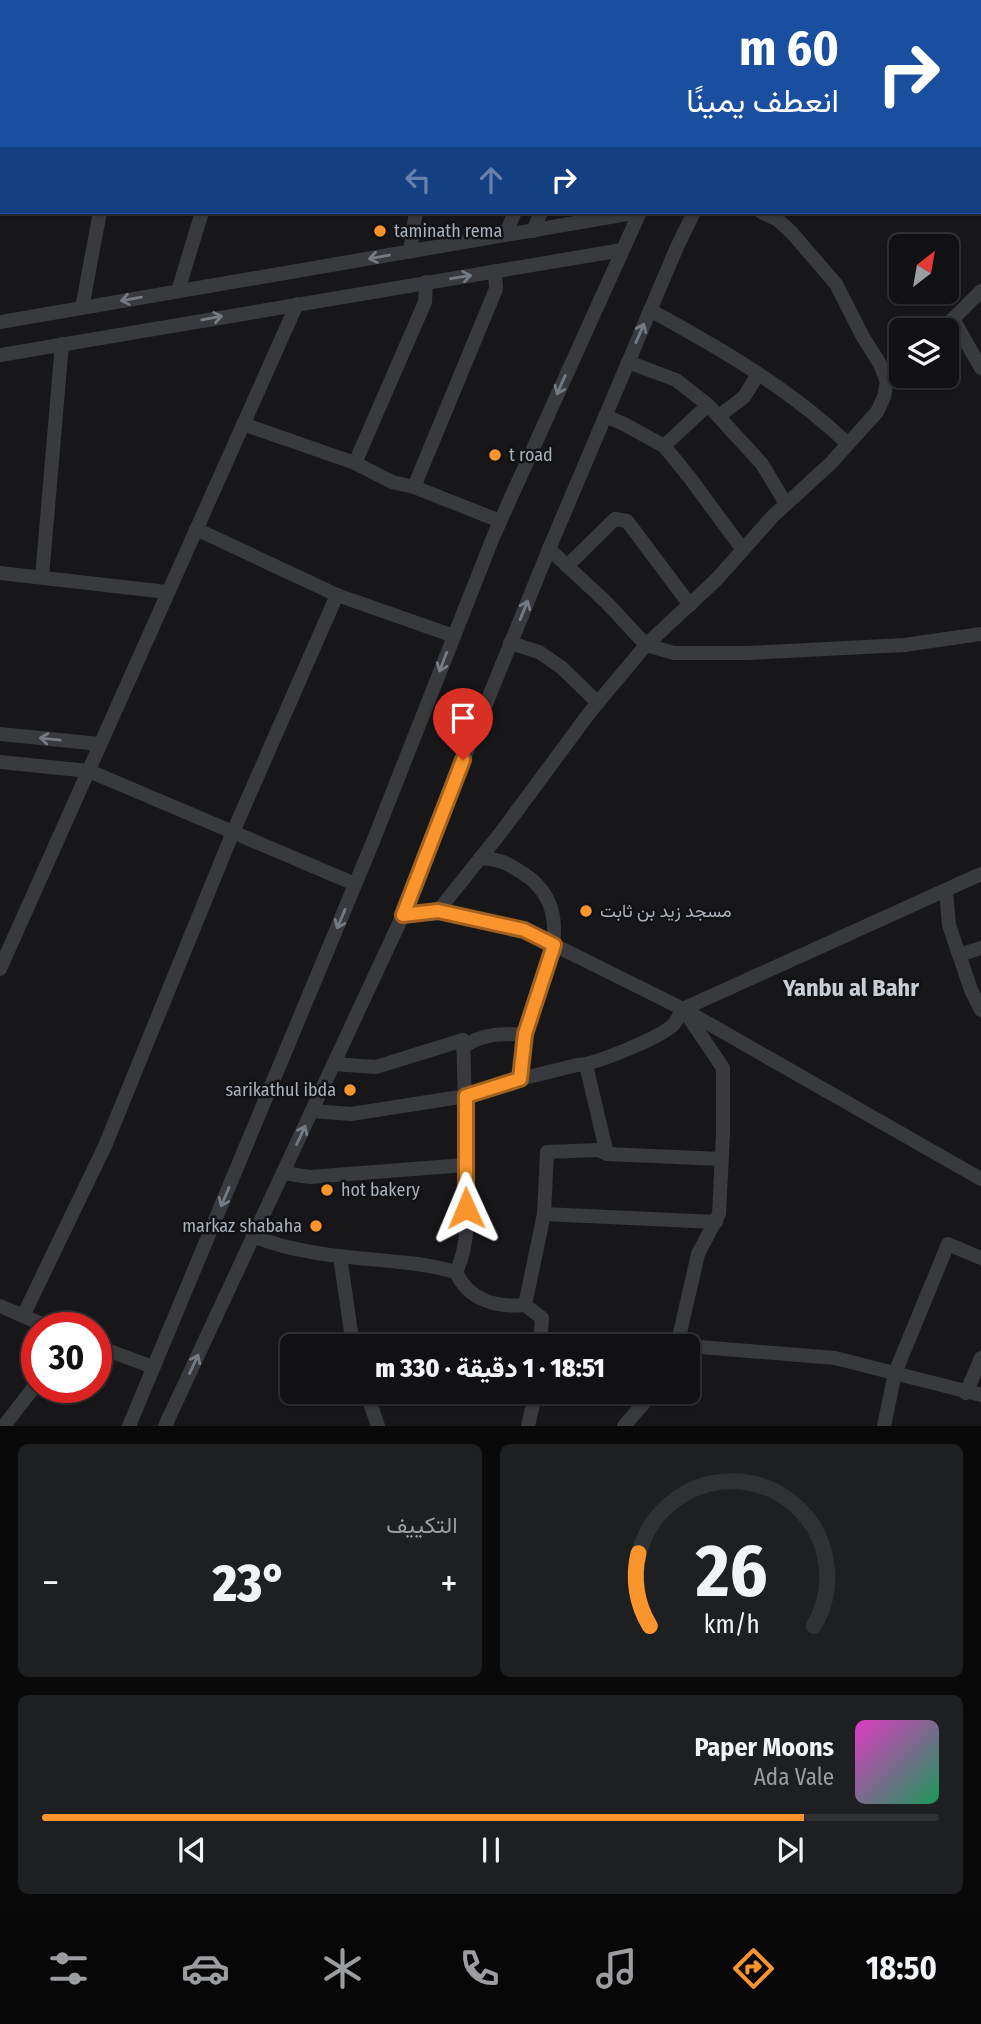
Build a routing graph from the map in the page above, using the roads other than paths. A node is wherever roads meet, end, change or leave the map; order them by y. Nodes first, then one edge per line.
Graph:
1 (100, 214) edge
2 (201, 214) edge
3 (416, 214) edge
4 (514, 214) edge
5 (540, 214) edge
6 (628, 214) edge
7 (639, 214) edge
8 (693, 214) edge
9 (765, 214) edge
10 (533, 230) junction
11 (505, 235) junction
12 (622, 250) junction
13 (410, 251) junction
14 (495, 271) junction
15 (426, 282) junction
16 (178, 291) junction
17 (981, 291) edge
18 (297, 304) junction
19 (82, 308) junction
20 (650, 310) junction
21 (953, 318) edge
22 (0, 322) edge
23 (959, 329) edge
24 (62, 344) junction
25 (0, 355) edge
26 (628, 362) junction
27 (981, 368) edge
28 (758, 374) junction
29 (887, 382) joint
30 (708, 405) junction
31 (605, 416) junction
32 (719, 416) junction
33 (243, 424) junction
34 (848, 444) junction
35 (664, 446) junction
36 (355, 463) junction
37 (414, 487) junction
38 (786, 504) junction
39 (500, 521) junction
40 (196, 529) junction
41 (549, 549) junction
42 (743, 550) junction
43 (567, 566) junction
44 (0, 573) edge
45 (42, 577) junction
46 (167, 592) junction
47 (337, 596) junction
48 (690, 605) junction
49 (981, 634) edge
50 (454, 636) junction
51 (510, 643) junction
52 (646, 645) junction
53 (598, 703) junction
54 (0, 734) edge
55 (100, 744) junction
56 (0, 762) edge
57 (89, 771) junction
58 (233, 832) junction
59 (480, 858) junction
60 (981, 874) edge
61 (355, 884) junction
62 (946, 891) junction
63 (438, 911) junction
64 (403, 915) junction
65 (554, 945) junction
66 (981, 948) edge
67 (959, 955) junction
68 (0, 969) edge
69 (683, 1009) junction
70 (981, 1010) edge
71 (525, 1034) junction
72 (463, 1040) junction
73 (333, 1064) junction
74 (586, 1065) junction
75 (520, 1079) junction
76 (466, 1096) junction
77 (312, 1111) junction
78 (607, 1154) junction
79 (722, 1159) junction
80 (465, 1165) junction
81 (283, 1172) junction
82 (981, 1179) edge
83 (544, 1214) junction
84 (716, 1222) junction
85 (253, 1236) junction
86 (340, 1256) junction
87 (981, 1258) edge
88 (456, 1272) junction
89 (526, 1305) junction
90 (0, 1306) edge
91 (25, 1312) edge
92 (21, 1315) edge
93 (351, 1334) edge
94 (541, 1334) edge
95 (680, 1334) edge
96 (700, 1347) edge
97 (112, 1352) edge
98 (981, 1359) edge
99 (153, 1367) junction
100 (895, 1373) junction
101 (974, 1394) edge
102 (22, 1403) edge
103 (370, 1404) edge
104 (533, 1404) edge
105 (643, 1404) edge
106 (4, 1426) edge
107 (129, 1426) edge
108 (166, 1426) edge
109 (378, 1426) edge
110 (528, 1426) edge
111 (624, 1426) edge
112 (884, 1426) edge

1 - 19 street
2 - 16 street
3 - 13 street
4 - 11 street
5 - 10 street
6 - 10 street
7 - 12 street
8 - 20 street
9 - 29 street
10 - 11 street
11 - 13 street
12 - 14 street
12 -> 39 street
13 -> 16 street
15 -> 14 street
14 - 37 street
15 - 18 street
15 - 36 street
16 -> 19 street
17 - 21 street
24 -> 18 street
18 - 33 street
19 - 22 street
26 -> 20 street
20 - 28 street
23 - 27 street
24 - 25 street
24 - 45 street
26 - 30 street
26 - 31 street
28 - 32 street
28 - 34 street
29 - 34 street
30 - 32 street
30 - 35 street
31 - 35 street
31 - 41 street
32 - 38 street
33 - 36 street
33 - 40 street
34 - 38 street
35 - 42 street
36 - 37 street
37 - 39 street
38 - 42 street
39 - 50 street
40 - 46 street
40 - 47 street
41 - 43 street
51 -> 41 street
42 - 48 street
43 - 48 street
43 - 52 street
44 - 45 street
45 - 46 street
46 - 55 street
47 - 50 street
47 - 58 street
48 - 52 street
49 - 52 street
50 -> 61 street
51 - 53 street
51 - 64 street
52 - 53 street
53 - 59 street
55 -> 54 street
55 - 57 street
56 - 57 street
57 - 58 street
57 - 68 street
58 - 61 street
58 - 91 street
59 - 63 street
59 - 65 street
60 - 62 street
61 -> 99 street
62 - 67 street
62 - 69 street
63 - 64 street
63 - 65 street
64 - 73 street
65 - 69 street
65 - 71 street
66 - 67 street
67 - 70 street
69 - 74 street
69 - 79 street
69 - 82 street
71 - 72 street
71 - 75 street
72 - 73 street
72 - 76 street
73 - 77 street
74 - 75 street
74 - 78 street
75 - 76 street
76 - 77 street
76 - 80 street
81 -> 77 street
78 - 79 street
78 - 83 street
79 - 84 street
80 - 81 street
80 - 88 street
81 - 85 street
83 - 84 street
83 - 89 street
84 - 95 street
85 - 86 street
108 -> 85 street
86 - 88 street
86 - 93 street
87 - 100 street
88 - 89 street
89 - 94 street
90 - 92 street
96 - 100 street
97 - 99 street
98 - 101 street
99 - 107 street
100 - 101 street
100 - 112 street
102 - 106 street
103 - 109 street
104 - 110 street
105 - 111 street

